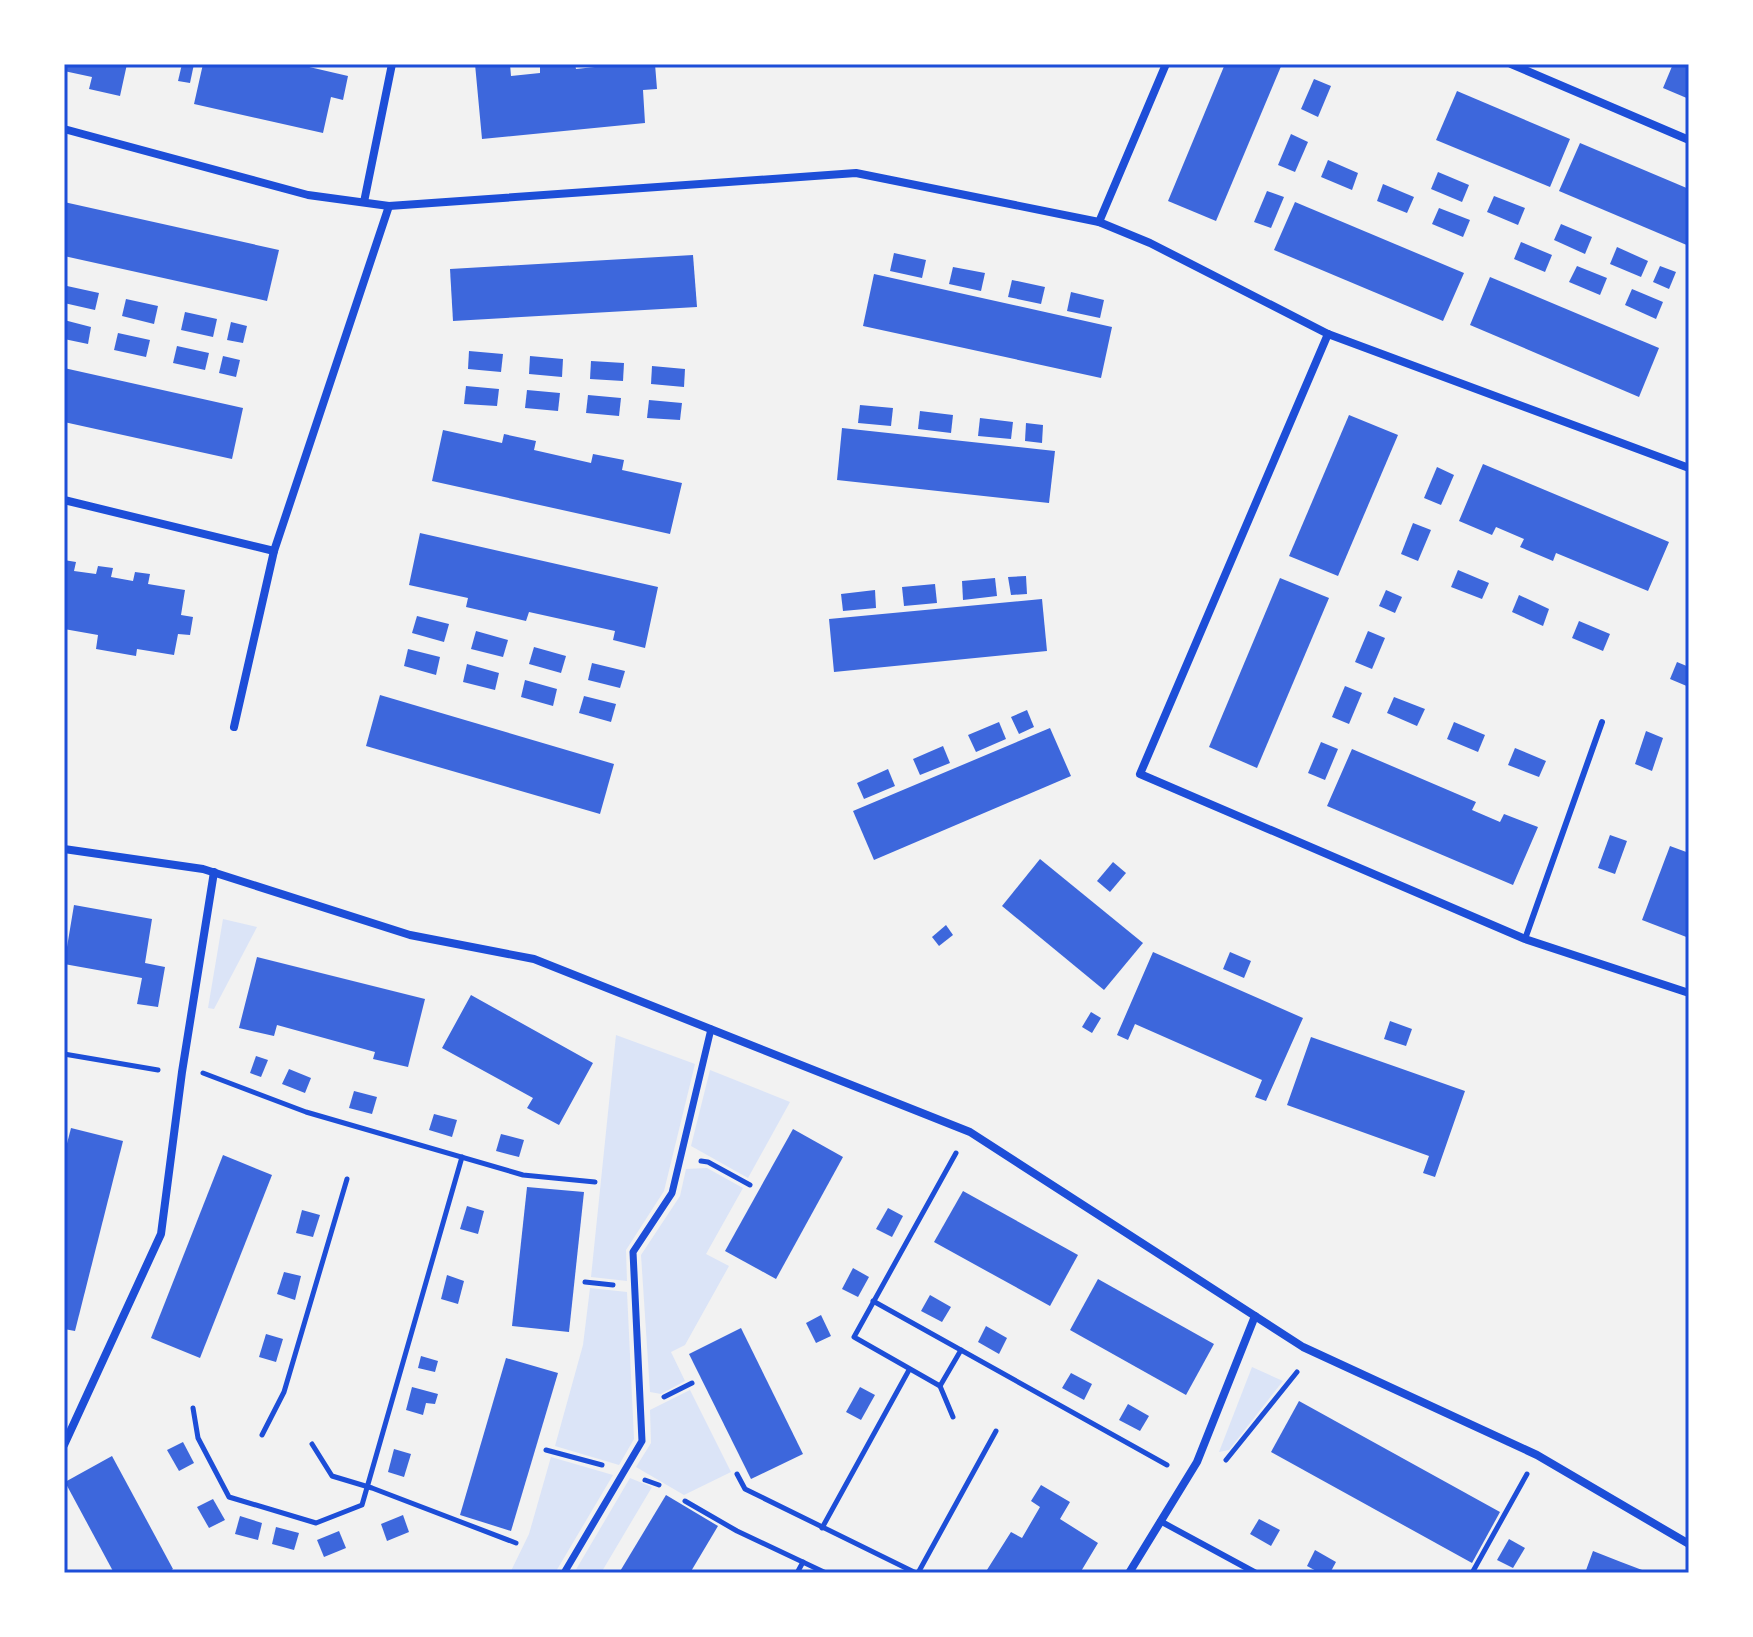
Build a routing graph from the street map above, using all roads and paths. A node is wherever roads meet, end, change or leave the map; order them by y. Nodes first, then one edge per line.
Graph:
1 (392, 64) edge
2 (1166, 64) edge
3 (1511, 64) edge
4 (64, 129) edge
5 (1689, 140) edge
6 (364, 202) junction
7 (389, 206) junction
8 (1099, 222) junction
9 (1328, 334) junction
10 (1689, 468) edge
11 (64, 500) edge
12 (274, 551) junction
13 (1602, 722) dead end
14 (234, 727) dead end
15 (64, 849) edge
16 (214, 872) junction
17 (1525, 939) junction
18 (1689, 993) edge
19 (711, 1029) junction
20 (64, 1054) edge
21 (182, 1072) junction
22 (970, 1132) junction
23 (462, 1157) junction
24 (681, 1157) junction
25 (347, 1179) dead end
26 (595, 1182) dead end
27 (750, 1185) dead end
28 (873, 1301) junction
29 (1255, 1316) junction
30 (961, 1350) junction
31 (1311, 1351) junction
32 (909, 1370) junction
33 (940, 1386) junction
34 (193, 1408) dead end
35 (953, 1417) dead end
36 (996, 1431) dead end
37 (262, 1435) dead end
38 (312, 1444) dead end
39 (64, 1445) edge
40 (1537, 1455) junction
41 (737, 1474) dead end
42 (1188, 1477) junction
43 (367, 1487) junction
44 (685, 1501) dead end
45 (1160, 1521) junction
46 (822, 1528) junction
47 (516, 1543) dead end
48 (1689, 1544) edge
49 (803, 1562) junction
50 (564, 1573) edge
51 (797, 1573) edge
52 (826, 1573) edge
53 (917, 1573) edge
54 (1129, 1573) edge
55 (1256, 1573) edge
56 (1472, 1573) edge

1 - 6 street
2 - 8 street
3 - 5 street
4 - 6 street
6 - 7 street
7 - 8 street
7 - 12 street
8 - 9 street
9 - 10 street
9 - 17 street
11 - 12 street
12 - 14 street
13 - 17 lane
15 - 16 street
16 - 19 street
16 - 21 street
17 - 18 street
19 - 22 street
19 - 24 street
20 - 21 path
21 - 23 path
21 - 39 street
22 - 28 path
22 - 29 street
23 - 26 path
23 - 43 path
24 - 27 path
24 - 50 street
25 - 37 path
28 - 30 path
28 - 32 path
29 - 31 street
29 - 42 street
30 - 33 path
30 - 42 path
31 - 40 street
31 - 42 path
32 - 33 path
32 - 46 path
33 - 35 path
34 - 43 path
36 - 53 path
38 - 43 path
40 - 48 street
40 - 56 path
41 - 46 path
42 - 45 street
43 - 47 path
44 - 49 path
45 - 54 street
45 - 55 lane
46 - 53 path
49 - 51 path
49 - 52 path

